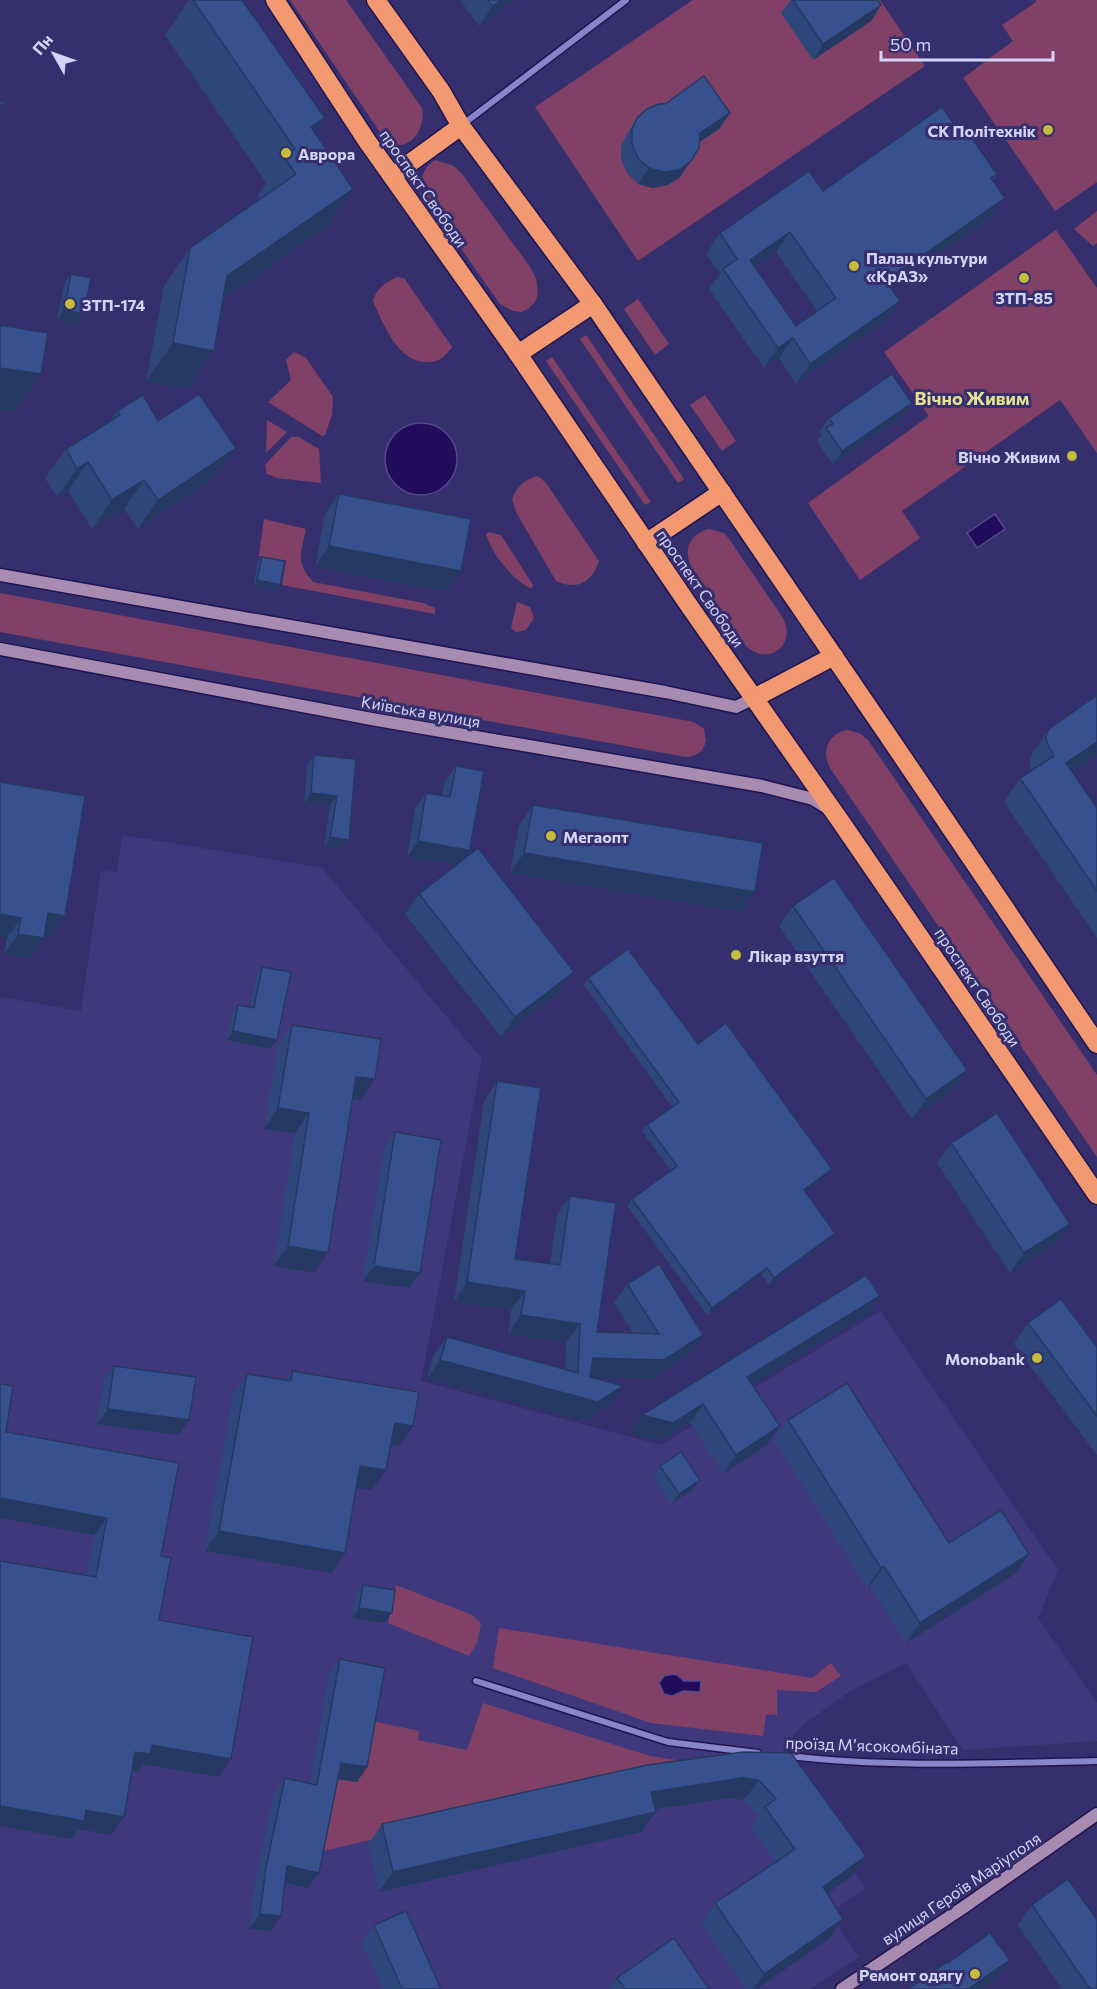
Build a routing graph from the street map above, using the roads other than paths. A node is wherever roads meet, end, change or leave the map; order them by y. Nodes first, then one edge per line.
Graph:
1 (275, 0) edge
2 (376, 0) edge
3 (626, 0) edge
4 (460, 126) junction
5 (392, 176) junction
6 (593, 304) junction
7 (518, 354) junction
8 (722, 492) junction
9 (646, 543) junction
10 (0, 575) edge
11 (0, 649) edge
12 (834, 656) junction
13 (754, 698) junction
14 (834, 811) junction
15 (1097, 1044) edge
16 (1097, 1196) edge
17 (476, 1681) dead end
18 (762, 1753) edge
19 (783, 1756) edge
20 (1097, 1761) edge
21 (1097, 1814) edge
22 (842, 1989) edge

1 - 5 highway, проспект Свободи
2 - 4 highway
3 - 4 street
4 - 5 highway
4 - 6 highway
5 - 7 highway, проспект Свободи
6 - 7 highway
6 - 8 highway
7 - 9 highway, проспект Свободи
8 - 9 highway
8 - 12 highway
9 - 13 highway, проспект Свободи
10 - 13 main road
11 - 14 main road, Київська вулиця
12 - 13 highway
12 - 15 highway
13 - 14 highway, проспект Свободи
14 - 16 highway, проспект Свободи
17 - 18 street, проїзд Мʼясокомбіната
19 - 20 street, проїзд Мʼясокомбіната
21 - 22 main road, вулиця Героїв Маріуполя

